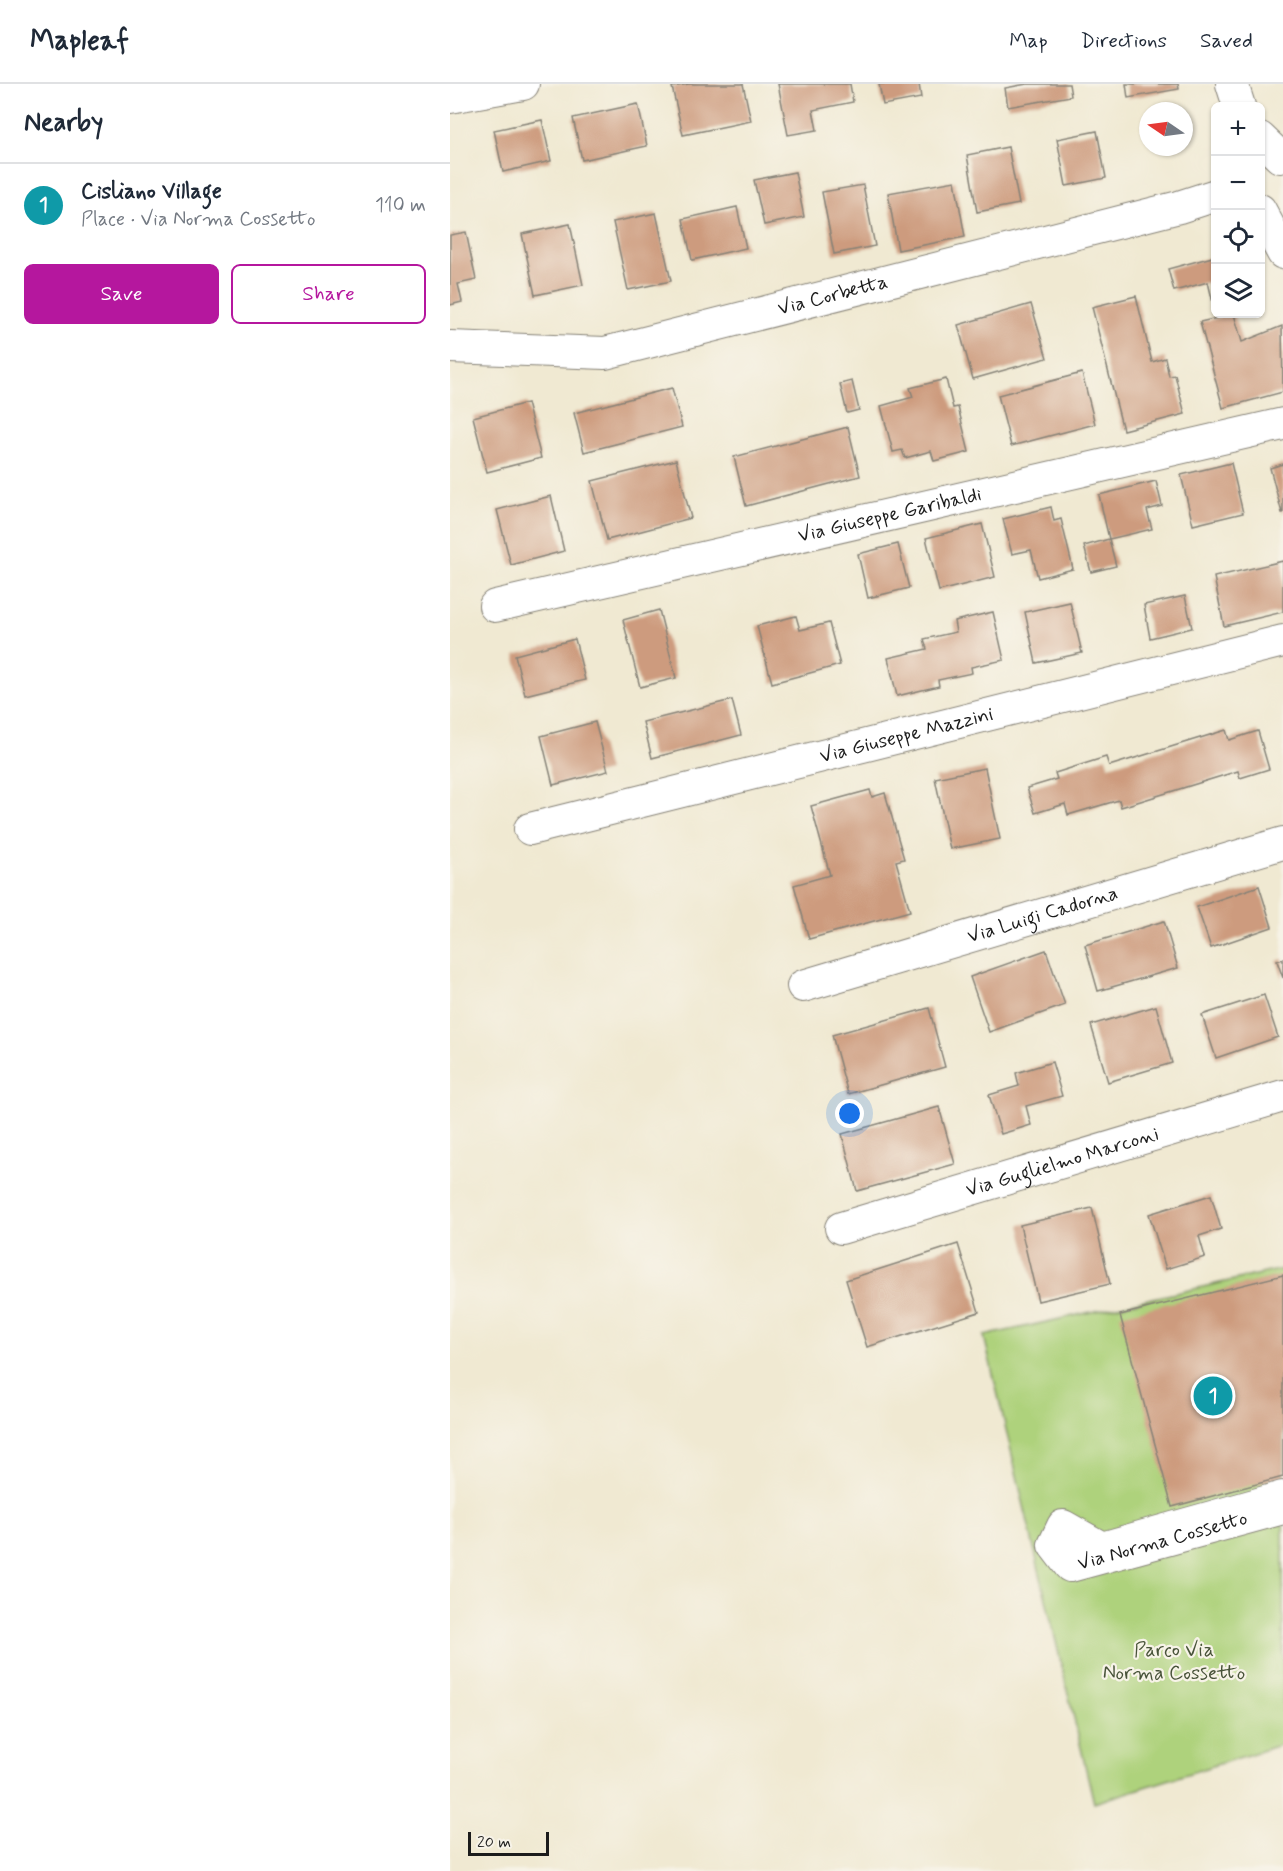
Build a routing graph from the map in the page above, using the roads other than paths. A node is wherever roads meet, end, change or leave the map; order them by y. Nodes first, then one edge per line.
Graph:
1 (523, 84) edge
2 (450, 97) edge
3 (1211, 197) edge
4 (1283, 207) edge
5 (1261, 210) edge
6 (1265, 210) edge
7 (1283, 254) edge
8 (450, 347) edge
9 (1283, 424) edge
10 (495, 606) dead end
11 (1283, 641) edge
12 (530, 829) dead end
13 (1283, 843) edge
14 (803, 986) dead end
15 (1283, 1096) edge
16 (841, 1228) dead end
17 (1283, 1497) edge
18 (1283, 1508) edge

1 - 2 street
3 - 8 street, Via Corbetta
4 - 6 street
5 - 7 street
9 - 10 street, Via Giuseppe Garibaldi
11 - 12 street, Via Giuseppe Mazzini
13 - 14 street, Via Luigi Cadorna
15 - 16 street, Via Guglielmo Marconi
17 - 18 street, Via Norma Cossetto

